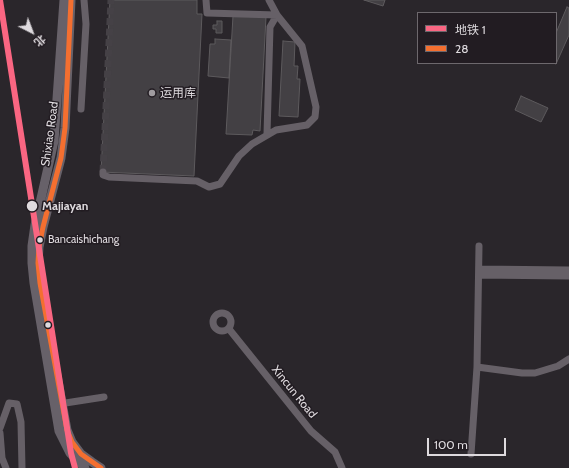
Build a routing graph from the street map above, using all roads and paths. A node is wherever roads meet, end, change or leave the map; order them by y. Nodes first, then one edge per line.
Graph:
1 (64, 0) edge
2 (71, 0) edge
3 (84, 0) edge
4 (206, 0) edge
5 (269, 0) edge
6 (278, 15) junction
7 (81, 109) dead end
8 (267, 134) junction
9 (103, 172) dead end
10 (479, 246) dead end
11 (569, 270) edge
12 (479, 272) junction
13 (569, 276) edge
14 (229, 329) dead end
15 (569, 359) edge
16 (477, 368) junction
17 (104, 396) dead end
18 (58, 405) junction
19 (0, 428) edge
20 (0, 434) edge
21 (471, 454) dead end
22 (6, 468) edge
23 (22, 468) edge
24 (85, 468) edge
25 (101, 468) edge
26 (342, 468) edge

1 - 18 main road, Shixiao Road
2 - 18 main road, Shixiao Road
3 - 7 street
4 - 6 street
5 - 6 street
6 - 8 street
6 - 8 street
8 - 9 street
10 - 12 street
11 - 12 street
12 - 13 street
12 - 16 street
14 - 26 street, Xincun Road
15 - 16 street
16 - 21 street
17 - 18 street
18 - 24 main road, Shixiao Road
18 - 25 main road, Shixiao Road
19 - 23 street
20 - 22 street

